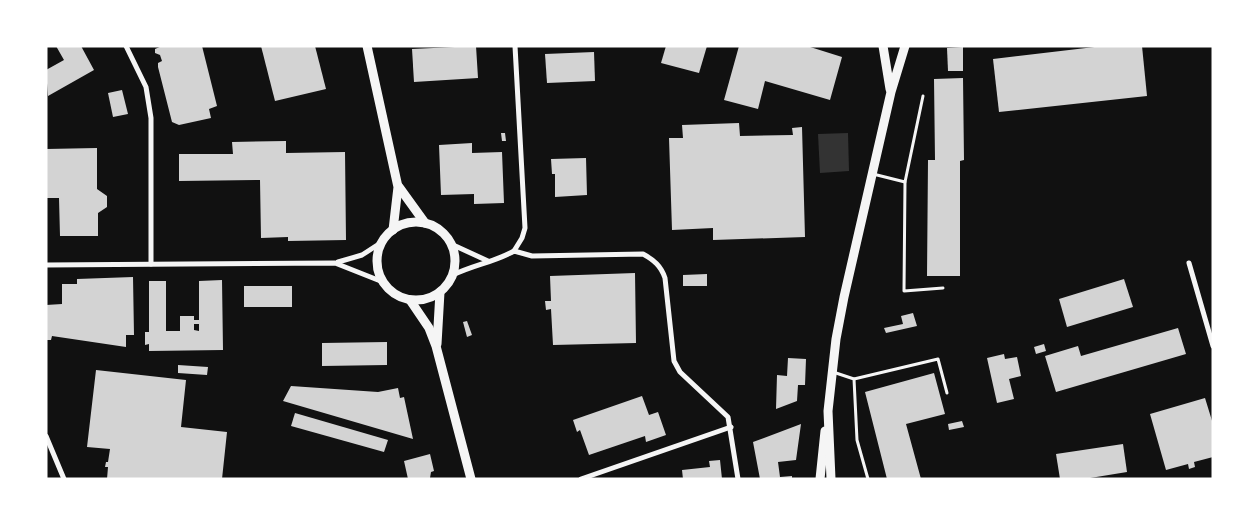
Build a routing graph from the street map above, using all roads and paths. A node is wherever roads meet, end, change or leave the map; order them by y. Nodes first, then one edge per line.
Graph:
1 (126, 46) edge
2 (367, 46) edge
3 (515, 46) edge
4 (883, 46) edge
5 (905, 46) edge
6 (890, 92) junction
7 (923, 96) dead end
8 (872, 174) junction
9 (905, 182) junction
10 (398, 187) junction
11 (425, 223) junction
12 (393, 230) junction
13 (382, 242) junction
14 (451, 244) junction
15 (514, 251) junction
16 (488, 260) junction
17 (336, 263) junction
18 (1189, 263) dead end
19 (151, 264) junction
20 (46, 265) edge
21 (453, 275) junction
22 (383, 282) junction
23 (943, 288) dead end
24 (440, 292) junction
25 (410, 300) junction
26 (436, 346) junction
27 (1213, 346) edge
28 (832, 372) junction
29 (854, 379) junction
30 (947, 393) dead end
31 (828, 411) junction
32 (731, 427) junction
33 (46, 436) edge
34 (48, 448) edge
35 (831, 478) edge
36 (64, 479) edge
37 (471, 479) edge
38 (581, 479) edge
39 (738, 479) edge
40 (820, 479) edge
41 (868, 479) edge

1 - 19 street
2 - 10 main road
3 - 15 street
4 - 6 main road
5 - 6 main road
6 - 8 main road
7 - 9 lane
8 - 9 lane
8 - 28 main road
9 - 23 lane
10 - 11 main road
10 - 12 main road
11 - 12 main road
11 - 14 main road
12 - 13 main road
13 - 17 street
13 - 22 main road
14 - 16 street
14 - 21 main road
15 - 16 street
15 - 32 street
16 - 21 street
17 - 19 street
17 - 22 street
18 - 27 street
19 - 20 street
21 - 24 main road
22 - 25 main road
24 - 25 main road
24 - 26 main road
25 - 26 main road
26 - 37 main road
28 - 29 lane
28 - 31 main road
29 - 30 lane
29 - 41 lane
31 - 35 main road
31 - 40 main road
32 - 38 street
32 - 39 street
33 - 34 street
34 - 36 street

